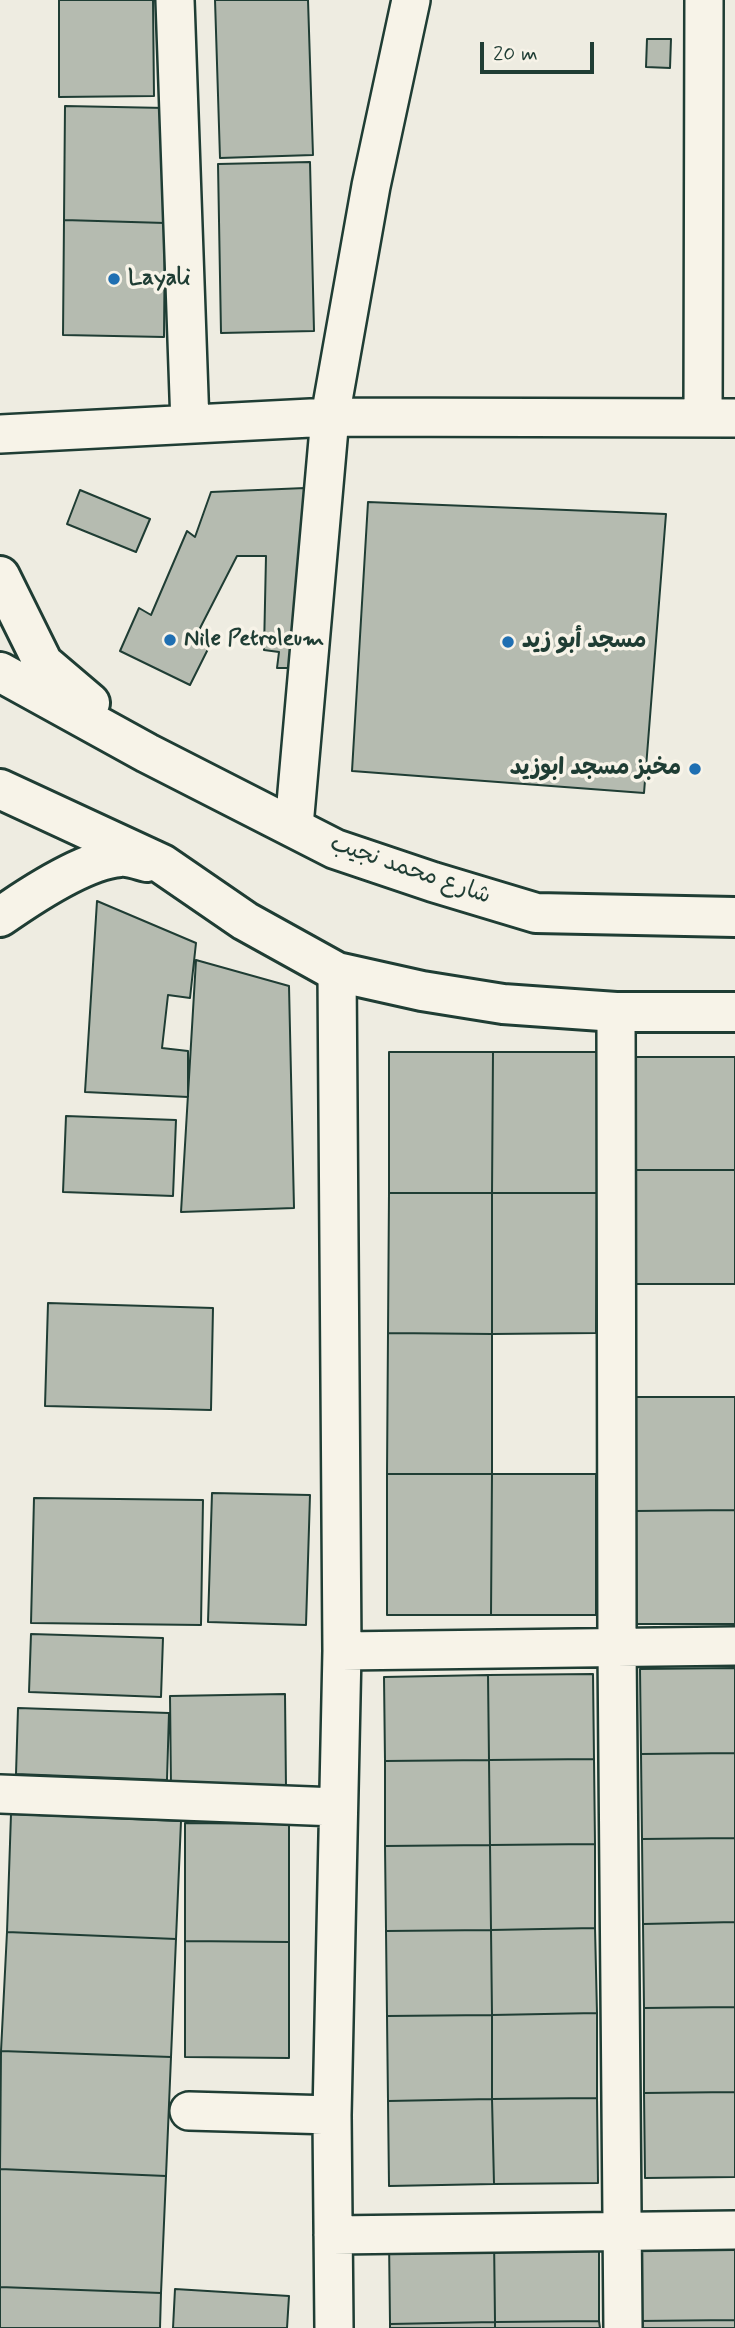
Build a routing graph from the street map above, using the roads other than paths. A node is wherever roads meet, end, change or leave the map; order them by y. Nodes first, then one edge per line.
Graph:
1 (175, 0) edge
2 (411, 0) edge
3 (704, 0) edge
4 (719, 166) edge
5 (330, 417) junction
6 (719, 418) edge
7 (190, 424) junction
8 (0, 434) edge
9 (0, 576) edge
10 (0, 672) edge
11 (147, 753) junction
12 (0, 789) edge
13 (294, 826) junction
14 (162, 864) junction
15 (0, 916) edge
16 (735, 917) edge
17 (337, 972) junction
18 (616, 1012) junction
19 (735, 1012) edge
20 (735, 1646) edge
21 (617, 1647) junction
22 (341, 1651) junction
23 (0, 1794) edge
24 (337, 1807) junction
25 (189, 2111) dead end
26 (332, 2115) junction
27 (735, 2230) edge
28 (623, 2231) junction
29 (333, 2235) junction
30 (334, 2328) edge
31 (624, 2328) edge

1 - 7 street
2 - 5 street
3 - 4 street
4 - 6 street
5 - 6 street
5 - 7 street
5 - 13 street
7 - 8 street
9 - 11 main road
10 - 11 main road, شارع محمد نجيب
11 - 13 main road, شارع محمد نجيب
12 - 14 main road
13 - 16 main road, شارع محمد نجيب
14 - 15 main road
14 - 17 main road
17 - 18 main road
17 - 22 street
18 - 19 main road
18 - 21 street
20 - 21 street
21 - 22 street
21 - 28 street
22 - 24 street
23 - 24 street
24 - 26 street
25 - 26 street
26 - 29 street
27 - 28 street
28 - 29 street
28 - 31 street
29 - 30 street

